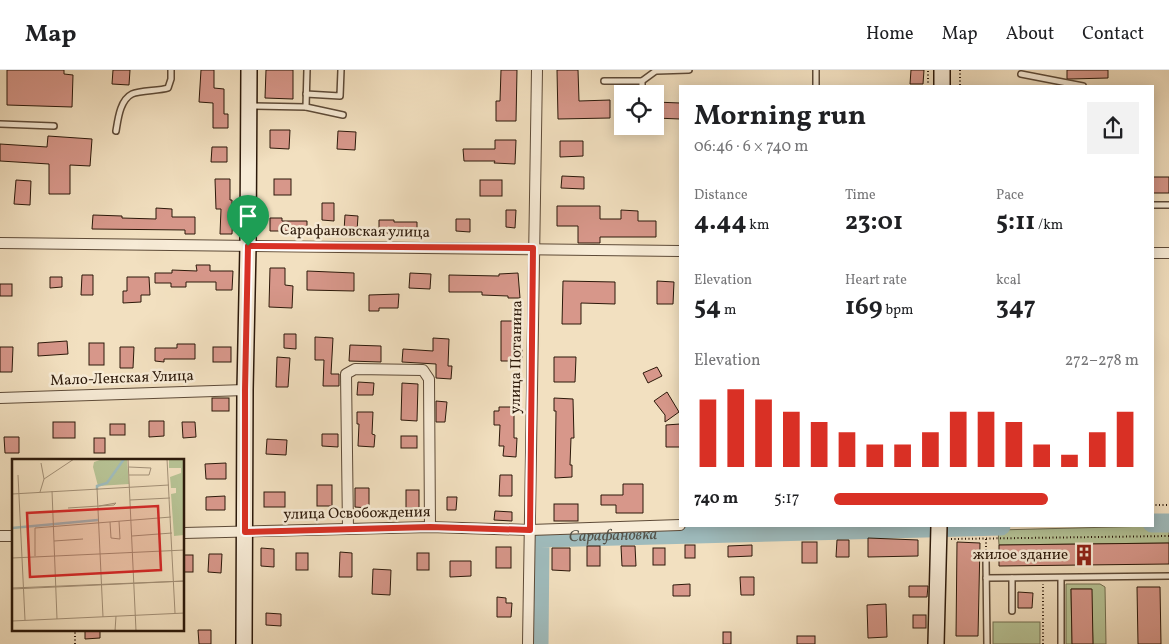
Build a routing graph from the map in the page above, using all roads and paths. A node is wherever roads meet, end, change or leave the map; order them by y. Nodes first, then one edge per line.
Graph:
1 (171, 70) edge
2 (250, 70) edge
3 (307, 70) edge
4 (340, 70) edge
5 (537, 70) edge
6 (689, 70) edge
7 (816, 70) edge
8 (928, 70) edge
9 (942, 70) edge
10 (960, 70) edge
11 (657, 71) edge
12 (1021, 74) dead end
13 (604, 81) dead end
14 (642, 81) junction
15 (642, 85) edge
16 (816, 85) edge
17 (928, 85) edge
18 (942, 85) edge
19 (960, 85) edge
20 (1078, 85) edge
21 (306, 94) junction
22 (249, 106) junction
23 (306, 107) junction
24 (343, 115) dead end
25 (0, 124) edge
26 (54, 126) dead end
27 (116, 131) dead end
28 (1154, 205) edge
29 (1169, 205) edge
30 (0, 243) edge
31 (248, 246) junction
32 (533, 248) junction
33 (679, 251) edge
34 (1154, 253) edge
35 (1169, 253) edge
36 (245, 390) junction
37 (0, 398) edge
38 (1154, 505) edge
39 (1169, 505) edge
40 (679, 525) edge
41 (430, 527) junction
42 (348, 529) junction
43 (530, 530) junction
44 (245, 532) junction
45 (939, 532) edge
46 (185, 533) edge
47 (1169, 536) edge
48 (986, 538) junction
49 (986, 561) joint
50 (1169, 576) edge
51 (986, 578) junction
52 (1012, 578) junction
53 (1044, 578) junction
54 (1062, 578) junction
55 (1012, 611) dead end
56 (244, 644) edge
57 (528, 644) edge
58 (936, 644) edge
59 (987, 644) edge
60 (1043, 644) edge
61 (1061, 644) edge

1 - 27 lane
2 - 22 main road
3 - 21 lane
4 - 21 lane
5 - 32 street, улица Потанина
6 - 11 lane
7 - 16 lane
8 - 17 path
9 - 18 main road
10 - 19 path
11 - 14 lane
12 - 20 lane
13 - 14 lane
14 - 15 lane
21 - 23 lane
22 - 23 lane
22 - 31 main road
23 - 24 lane
25 - 26 lane
28 - 29 lane
30 - 31 street, Сарафановская улица
31 - 32 street, Сарафановская улица
31 - 36 main road
32 - 33 street, Сарафановская улица
32 - 43 street, улица Потанина
34 - 35 street
36 - 37 street, Мало-Ленская Улица
36 - 44 main road
38 - 39 path
40 - 43 street, улица Освобождения
41 - 42 street, улица Освобождения
41 - 42 street
41 - 43 street, улица Освобождения
42 - 44 street, улица Освобождения
43 - 57 street, улица Потанина
44 - 46 street, улица Освобождения
44 - 56 main road
45 - 48 path
45 - 58 main road
47 - 48 path
48 - 49 path
49 - 51 lane
50 - 54 lane
51 - 52 lane
51 - 59 lane
52 - 53 lane
52 - 55 lane
53 - 54 lane
53 - 60 path
54 - 61 lane

